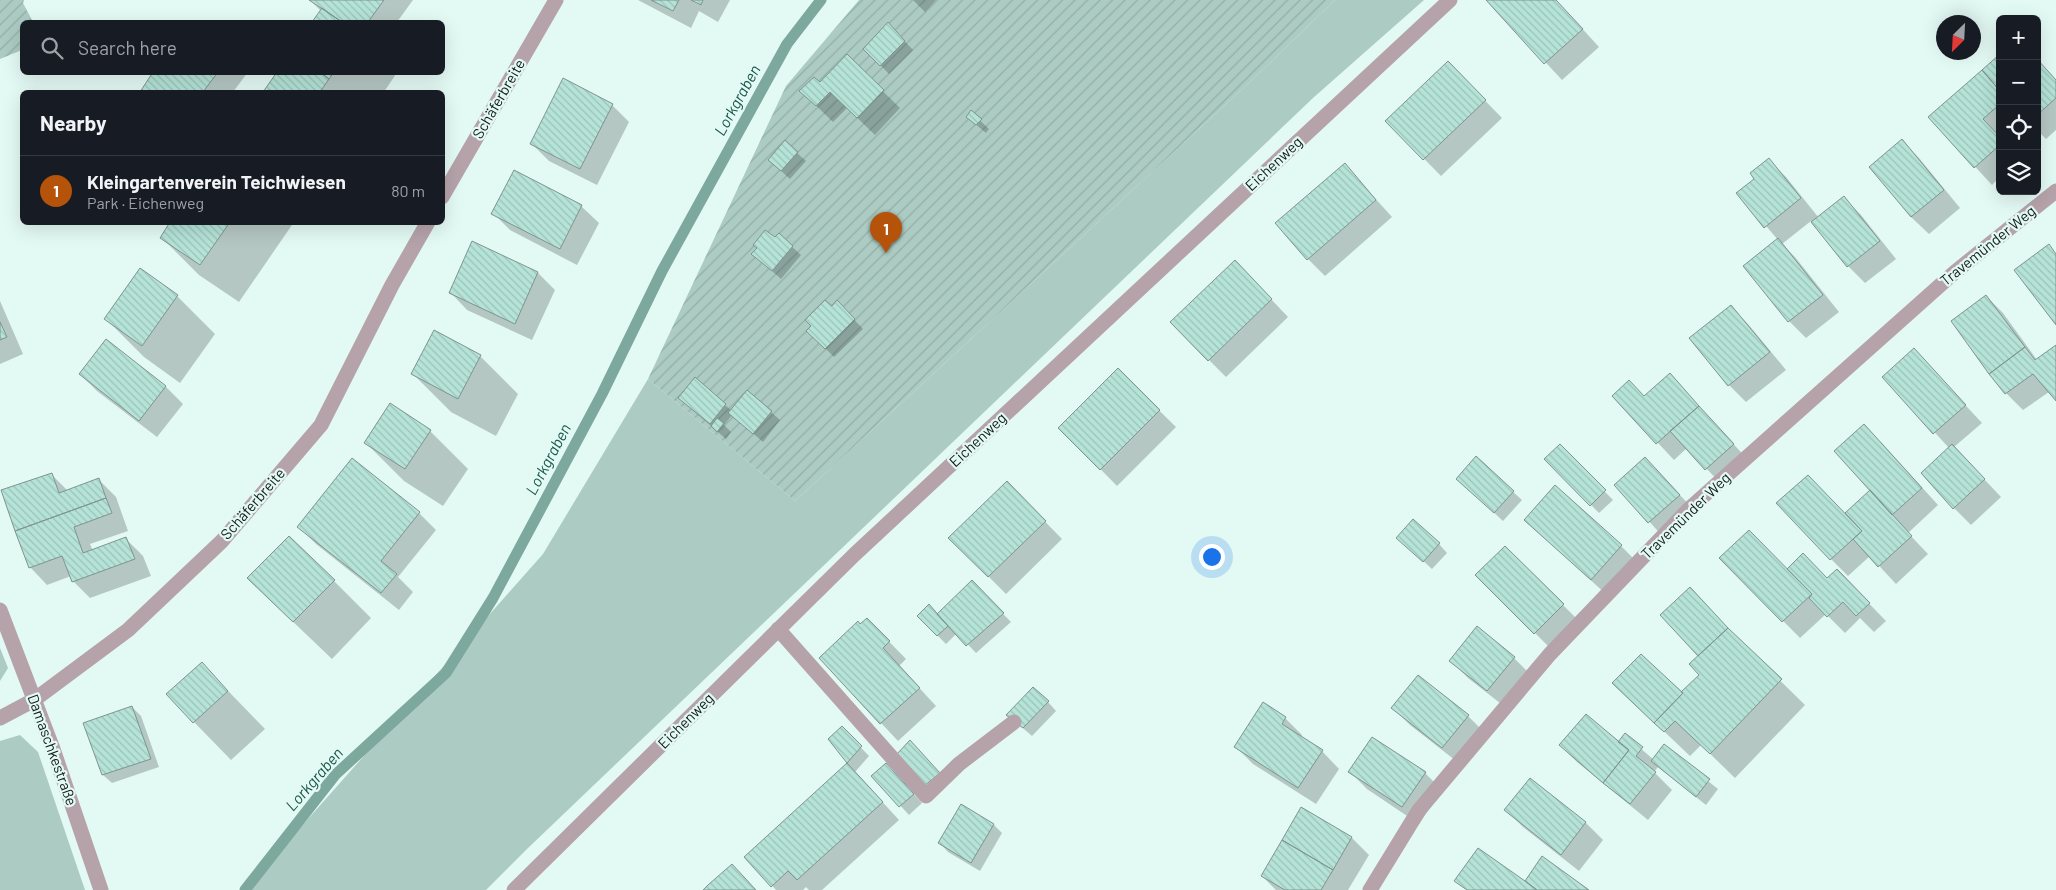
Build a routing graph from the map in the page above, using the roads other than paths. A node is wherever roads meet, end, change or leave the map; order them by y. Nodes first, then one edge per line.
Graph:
1 (556, 0) edge
2 (1450, 0) edge
3 (2056, 192) edge
4 (445, 193) edge
5 (426, 225) edge
6 (0, 610) edge
7 (778, 629) junction
8 (34, 700) junction
9 (0, 718) edge
10 (1014, 722) dead end
11 (101, 890) edge
12 (514, 890) edge
13 (1370, 890) edge

1 - 4 street, Schäferbreite
2 - 7 street, Eichenweg
3 - 13 street, Travemünder Weg
5 - 8 street, Schäferbreite
6 - 8 street, Damaschkestraße
7 - 10 street
7 - 12 street, Eichenweg
8 - 9 street, Schäferbreite
8 - 11 street, Damaschkestraße

